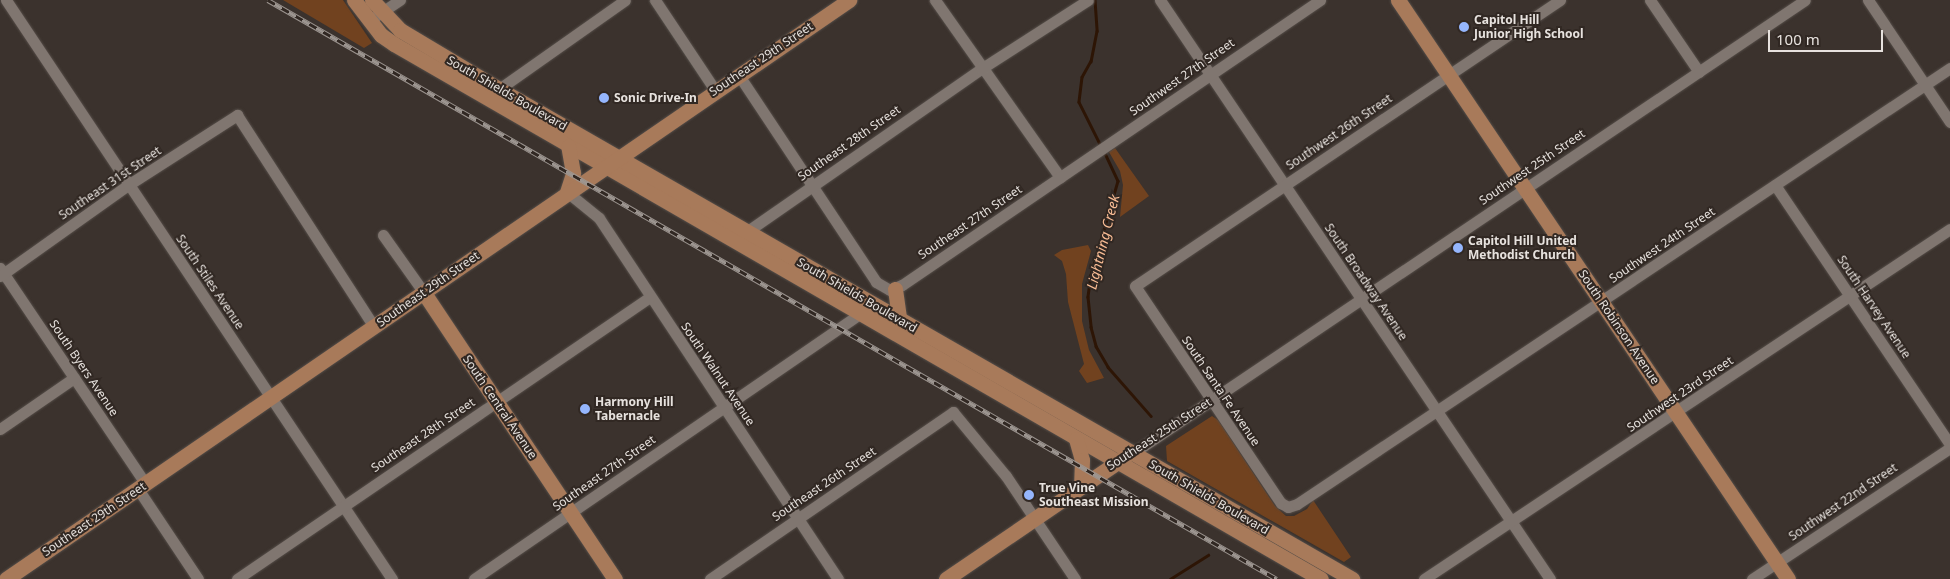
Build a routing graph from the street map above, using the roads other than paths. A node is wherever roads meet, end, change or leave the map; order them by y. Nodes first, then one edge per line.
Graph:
1 (6, 0) edge
2 (354, 0) edge
3 (372, 0) edge
4 (400, 0) edge
5 (625, 0) edge
6 (655, 0) edge
7 (849, 0) edge
8 (936, 0) edge
9 (1088, 0) edge
10 (1160, 0) edge
11 (1320, 0) edge
12 (1398, 0) edge
13 (1560, 0) edge
14 (1650, 0) edge
15 (1805, 0) edge
16 (1868, 0) edge
17 (375, 17) junction
18 (1950, 68) edge
19 (981, 69) junction
20 (1699, 72) junction
21 (738, 74) junction
22 (1210, 74) junction
23 (1449, 74) junction
24 (1925, 84) junction
25 (715, 90) junction
26 (496, 96) junction
27 (1950, 122) edge
28 (568, 146) junction
29 (617, 157) junction
30 (603, 167) junction
31 (1060, 177) junction
32 (128, 184) junction
33 (812, 185) junction
34 (1285, 185) junction
35 (1775, 185) junction
36 (1526, 188) junction
37 (567, 192) junction
38 (1950, 229) edge
39 (747, 231) junction
40 (383, 235) dead end
41 (733, 241) junction
42 (1, 272) edge
43 (1134, 286) joint
44 (895, 289) junction
45 (424, 293) junction
46 (650, 296) junction
47 (1850, 296) junction
48 (1361, 299) junction
49 (1602, 302) junction
50 (874, 305) junction
51 (861, 314) junction
52 (899, 320) junction
53 (374, 327) junction
54 (1274, 357) joint
55 (74, 378) junction
56 (1006, 380) junction
57 (999, 394) junction
58 (271, 398) junction
59 (1211, 400) junction
60 (497, 401) junction
61 (724, 407) junction
62 (1438, 412) junction
63 (1676, 413) junction
64 (0, 428) edge
65 (1076, 438) junction
66 (1950, 444) edge
67 (1950, 448) edge
68 (1133, 453) junction
69 (1117, 461) junction
70 (141, 486) junction
71 (1081, 486) junction
72 (343, 506) junction
73 (1288, 507) joint
74 (570, 512) junction
75 (798, 518) junction
76 (1034, 518) junction
77 (1512, 523) junction
78 (1777, 562) junction
79 (6, 579) edge
80 (198, 579) edge
81 (237, 579) edge
82 (392, 579) edge
83 (474, 579) edge
84 (615, 579) edge
85 (710, 579) edge
86 (838, 579) edge
87 (946, 579) edge
88 (1075, 579) edge
89 (1322, 579) edge
90 (1352, 579) edge
91 (1424, 579) edge
92 (1550, 579) edge
93 (1752, 579) edge
94 (1788, 579) edge

1 - 32 street, South Stiles Avenue
2 - 17 main road, South Shields Boulevard
3 - 17 main road, South Shields Boulevard
4 - 17 street
5 - 26 street
6 - 25 street
7 - 21 main road, Southeast 29th Street
8 - 19 street
9 - 19 street, Southeast 28th Street
10 - 22 street, South Broadway Avenue
11 - 22 street, Southwest 27th Street
12 - 23 main road, South Robinson Avenue
13 - 23 street, Southwest 26th Street
14 - 20 street
15 - 20 street, Southwest 25th Street
16 - 24 street
17 - 26 main road, South Shields Boulevard
18 - 24 street, Southwest 24th Street
19 - 31 street
19 - 33 street, Southeast 28th Street
20 - 36 street, Southwest 25th Street
21 - 25 main road, Southeast 29th Street
21 - 33 street
22 - 31 street, Southwest 27th Street
22 - 34 street, South Broadway Avenue
23 - 34 street, Southwest 26th Street
23 - 36 main road, South Robinson Avenue
24 - 27 street
24 - 35 street, Southwest 24th Street
25 - 29 main road, Southeast 29th Street
26 - 28 main road, South Shields Boulevard
26 - 29 main road, South Shields Boulevard
28 - 30 main road, South Shields Boulevard
28 - 37 main road
29 - 30 main road, Southeast 29th Street
29 - 39 main road, South Shields Boulevard
30 - 37 main road, Southeast 29th Street
30 - 41 main road, South Shields Boulevard
31 - 44 street, Southeast 27th Street
32 - 42 street, Southeast 31st Street
32 - 53 street, Southeast 31st Street
32 - 58 street, South Stiles Avenue
33 - 39 street, Southeast 28th Street
33 - 44 street
34 - 43 street, Southwest 26th Street
34 - 48 street, South Broadway Avenue
35 - 47 street, South Harvey Avenue
35 - 49 street, Southwest 24th Street
36 - 48 street, Southwest 25th Street
36 - 49 main road, South Robinson Avenue
37 - 45 main road, Southeast 29th Street
37 - 46 street, South Walnut Avenue
38 - 47 street, Southwest 23rd Street
39 - 41 street, Southeast 28th Street
39 - 50 main road, South Shields Boulevard
40 - 45 street, South Central Avenue
41 - 51 main road, South Shields Boulevard
42 - 55 street, South Byers Avenue
43 - 59 street, South Santa Fe Avenue
44 - 52 main road
45 - 53 main road, Southeast 29th Street
45 - 60 main road, South Central Avenue
46 - 60 street, Southeast 28th Street
46 - 61 street, South Walnut Avenue
47 - 63 street, Southwest 23rd Street
47 - 66 street, South Harvey Avenue
48 - 54 street, Southwest 25th Street
48 - 62 street, South Broadway Avenue
49 - 62 street, Southwest 24th Street
49 - 63 main road, South Robinson Avenue
50 - 51 street, Southeast 27th Street
50 - 52 main road, South Shields Boulevard
51 - 57 main road, South Shields Boulevard
51 - 61 street, Southeast 27th Street
52 - 56 main road, South Shields Boulevard
53 - 58 main road, Southeast 29th Street
54 - 59 street, Southeast 25th Street
55 - 64 street
55 - 70 street, South Byers Avenue
56 - 57 main road
56 - 68 main road, South Shields Boulevard
57 - 65 main road, South Shields Boulevard
58 - 70 main road, Southeast 29th Street
58 - 72 street, South Stiles Avenue
59 - 68 street, Southeast 25th Street
59 - 73 street, South Santa Fe Avenue
60 - 72 street, Southeast 28th Street
60 - 74 main road, South Central Avenue
61 - 74 street, Southeast 27th Street
61 - 75 street, South Walnut Avenue
62 - 73 street, Southwest 24th Street
62 - 77 street, South Broadway Avenue
63 - 77 street, Southwest 23rd Street
63 - 78 main road, South Robinson Avenue
65 - 69 main road, South Shields Boulevard
65 - 71 main road
67 - 78 street, Southwest 22nd Street
68 - 69 main road, Southeast 25th Street
68 - 90 main road, South Shields Boulevard
69 - 71 main road, Southeast 25th Street
69 - 89 main road, South Shields Boulevard
70 - 79 main road, Southeast 29th Street
70 - 80 street, South Byers Avenue
71 - 76 main road, Southeast 25th Street
72 - 81 street, Southeast 28th Street
72 - 82 street, South Stiles Avenue
74 - 83 street, Southeast 27th Street
74 - 84 main road, South Central Avenue
75 - 76 street, Southeast 26th Street
75 - 85 street, Southeast 26th Street
75 - 86 street, South Walnut Avenue
76 - 87 main road, Southeast 25th Street
76 - 88 street
77 - 91 street, Southwest 23rd Street
77 - 92 street, South Broadway Avenue
78 - 93 street, Southwest 22nd Street
78 - 94 main road, South Robinson Avenue

